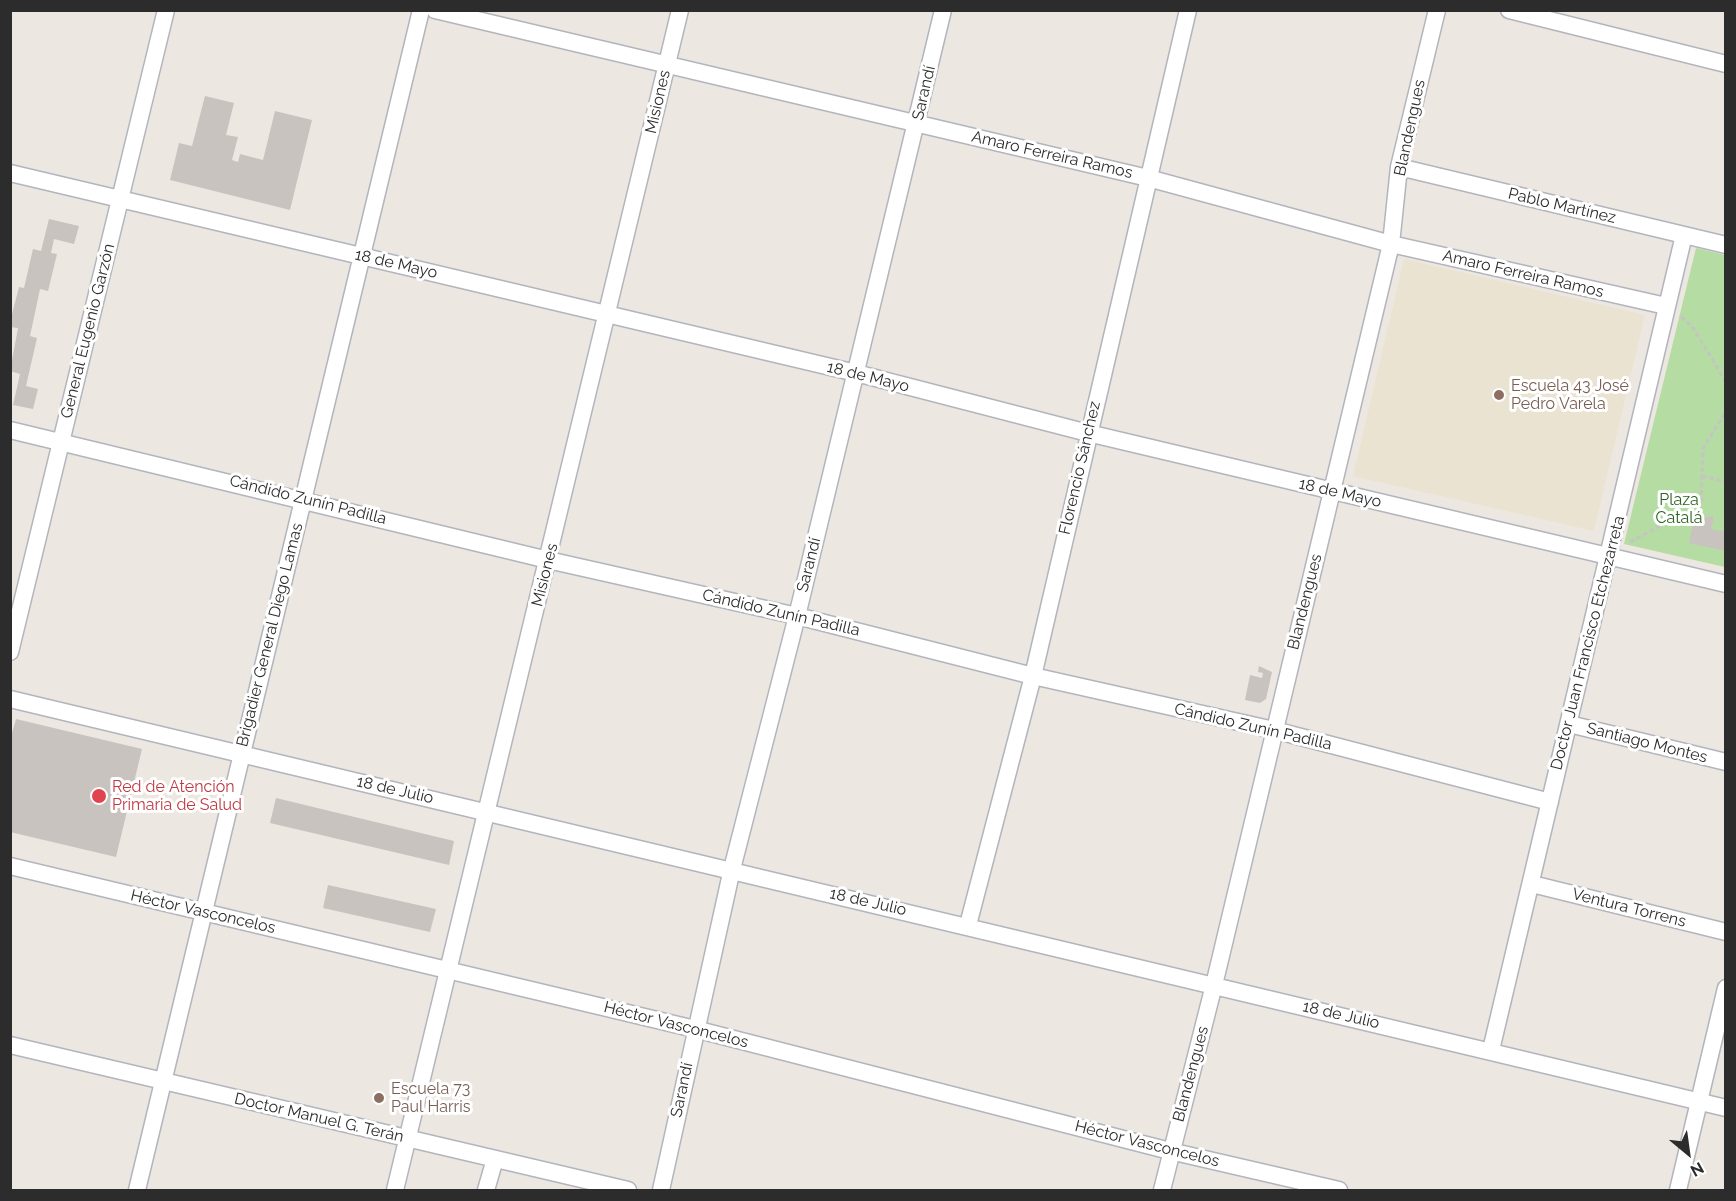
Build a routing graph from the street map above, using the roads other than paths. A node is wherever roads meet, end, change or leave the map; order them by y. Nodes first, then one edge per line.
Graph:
1 (166, 10) edge
2 (421, 10) edge
3 (435, 10) edge
4 (680, 10) edge
5 (944, 10) edge
6 (1188, 10) edge
7 (1437, 10) edge
8 (1509, 10) edge
9 (1725, 64) edge
10 (667, 66) junction
11 (917, 124) junction
12 (1399, 167) junction
13 (10, 173) edge
14 (1148, 178) junction
15 (120, 199) junction
16 (1684, 235) junction
17 (1391, 244) junction
18 (1725, 245) edge
19 (362, 256) junction
20 (1666, 306) junction
21 (608, 314) junction
22 (856, 373) junction
23 (10, 429) edge
24 (1088, 433) junction
25 (61, 442) junction
26 (1332, 491) junction
27 (303, 499) junction
28 (1610, 557) junction
29 (548, 560) junction
30 (1725, 584) edge
31 (797, 616) junction
32 (10, 652) edge
33 (1033, 676) junction
34 (10, 699) edge
35 (1569, 724) junction
36 (1274, 730) junction
37 (242, 754) junction
38 (1725, 762) edge
39 (1550, 802) junction
40 (488, 812) junction
41 (10, 866) edge
42 (732, 870) junction
43 (1532, 884) junction
44 (204, 912) junction
45 (968, 925) junction
46 (1725, 932) edge
47 (449, 971) junction
48 (1214, 985) junction
49 (1725, 988) edge
50 (695, 1029) junction
51 (10, 1045) edge
52 (1491, 1050) junction
53 (163, 1081) junction
54 (1697, 1101) junction
55 (1725, 1108) edge
56 (408, 1139) junction
57 (1170, 1150) junction
58 (495, 1159) junction
59 (137, 1191) edge
60 (395, 1191) edge
61 (486, 1191) edge
62 (628, 1191) edge
63 (661, 1191) edge
64 (1162, 1191) edge
65 (1339, 1191) edge
66 (1678, 1191) edge

1 - 15 street, General Eugenio Garzón
2 - 19 street, Brigadier General Diego Lamas
3 - 10 street, Amaro Ferreira Ramos
4 - 10 street, Misiones
5 - 11 street, Sarandí
6 - 14 street, Florencio Sánchez
7 - 12 street, Blandengues
8 - 9 street
10 - 11 street, Amaro Ferreira Ramos
10 - 21 street, Misiones
11 - 14 street, Amaro Ferreira Ramos
11 - 22 street, Sarandí
12 - 16 street, Pablo Martínez
12 - 17 street, Blandengues
13 - 15 street, 18 de Mayo
14 - 17 street, Amaro Ferreira Ramos
14 - 24 street, Florencio Sánchez
15 - 19 street, 18 de Mayo
15 - 25 street, General Eugenio Garzón
16 - 18 street, Pablo Martínez
16 - 20 street, Doctor Juan Francisco Etchezarreta
17 - 20 street, Amaro Ferreira Ramos
17 - 26 street, Blandengues
19 - 21 street, 18 de Mayo
19 - 27 street, Brigadier General Diego Lamas
20 - 28 street, Doctor Juan Francisco Etchezarreta
21 - 22 street, 18 de Mayo
21 - 29 street, Misiones
22 - 24 street, 18 de Mayo
22 - 31 street, Sarandí
23 - 25 street, Cándido Zunín Padilla
24 - 26 street, 18 de Mayo
24 - 33 street, Florencio Sánchez
25 - 27 street, Cándido Zunín Padilla
25 - 32 street, General Eugenio Garzón
26 - 28 street, 18 de Mayo
26 - 36 street, Blandengues
27 - 29 street, Cándido Zunín Padilla
27 - 37 street, Brigadier General Diego Lamas
28 - 30 street, 18 de Mayo
28 - 35 street, Doctor Juan Francisco Etchezarreta
29 - 31 street, Cándido Zunín Padilla
29 - 40 street, Misiones
31 - 33 street, Cándido Zunín Padilla
31 - 42 street, Sarandí
33 - 36 street, Cándido Zunín Padilla
33 - 45 street, Florencio Sánchez
34 - 37 street, 18 de Julio
35 - 38 street, Santiago Montes
35 - 39 street, Doctor Juan Francisco Etchezarreta
36 - 39 street, Cándido Zunín Padilla
36 - 48 street, Blandengues
37 - 40 street, 18 de Julio
37 - 44 street, Brigadier General Diego Lamas
39 - 43 street, Doctor Juan Francisco Etchezarreta
40 - 42 street, 18 de Julio
40 - 47 street, Misiones
41 - 44 street, Héctor Vasconcelos
42 - 45 street, 18 de Julio
42 - 50 street, Sarandí
43 - 46 street, Ventura Torrens
43 - 52 street, Doctor Juan Francisco Etchezarreta
44 - 47 street, Héctor Vasconcelos
44 - 53 street, Brigadier General Diego Lamas
45 - 48 street, 18 de Julio
47 - 50 street, Héctor Vasconcelos
47 - 56 street, Misiones
48 - 52 street, 18 de Julio
48 - 57 street, Blandengues
49 - 54 street
50 - 57 street, Héctor Vasconcelos
50 - 63 street, Sarandí
51 - 53 street, Doctor Manuel G. Terán
52 - 54 street, 18 de Julio
53 - 56 street, Doctor Manuel G. Terán
53 - 59 street, Brigadier General Diego Lamas
54 - 55 street, 18 de Julio
54 - 66 street
56 - 58 street, Doctor Manuel G. Terán
56 - 60 street, Misiones
57 - 64 street, Blandengues
57 - 65 street, Héctor Vasconcelos
58 - 61 street
58 - 62 street, Doctor Manuel G. Terán

